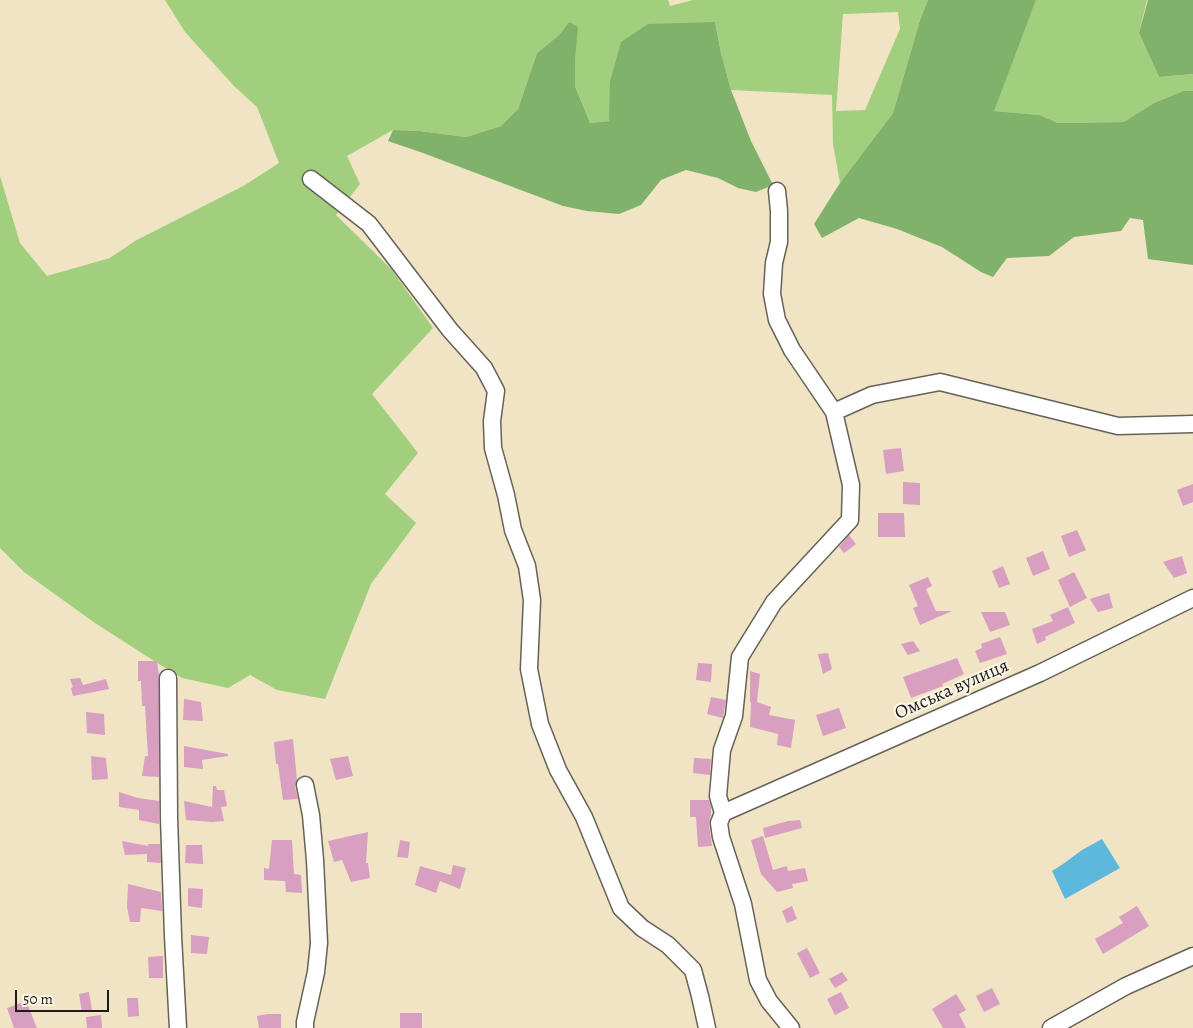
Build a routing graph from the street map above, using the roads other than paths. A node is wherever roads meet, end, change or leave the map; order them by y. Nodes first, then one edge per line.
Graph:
1 (311, 179) dead end
2 (777, 192) dead end
3 (834, 412) junction
4 (1193, 424) edge
5 (1193, 598) edge
6 (168, 678) dead end
7 (305, 785) dead end
8 (723, 813) junction
9 (1193, 956) edge
10 (178, 1028) edge
11 (305, 1028) edge
12 (706, 1028) edge
13 (791, 1028) edge
14 (1051, 1028) edge

1 - 12 street
2 - 3 street
3 - 4 street
3 - 8 street
5 - 8 street, Омська вулиця
6 - 10 street
7 - 11 street
8 - 13 street
9 - 14 street

